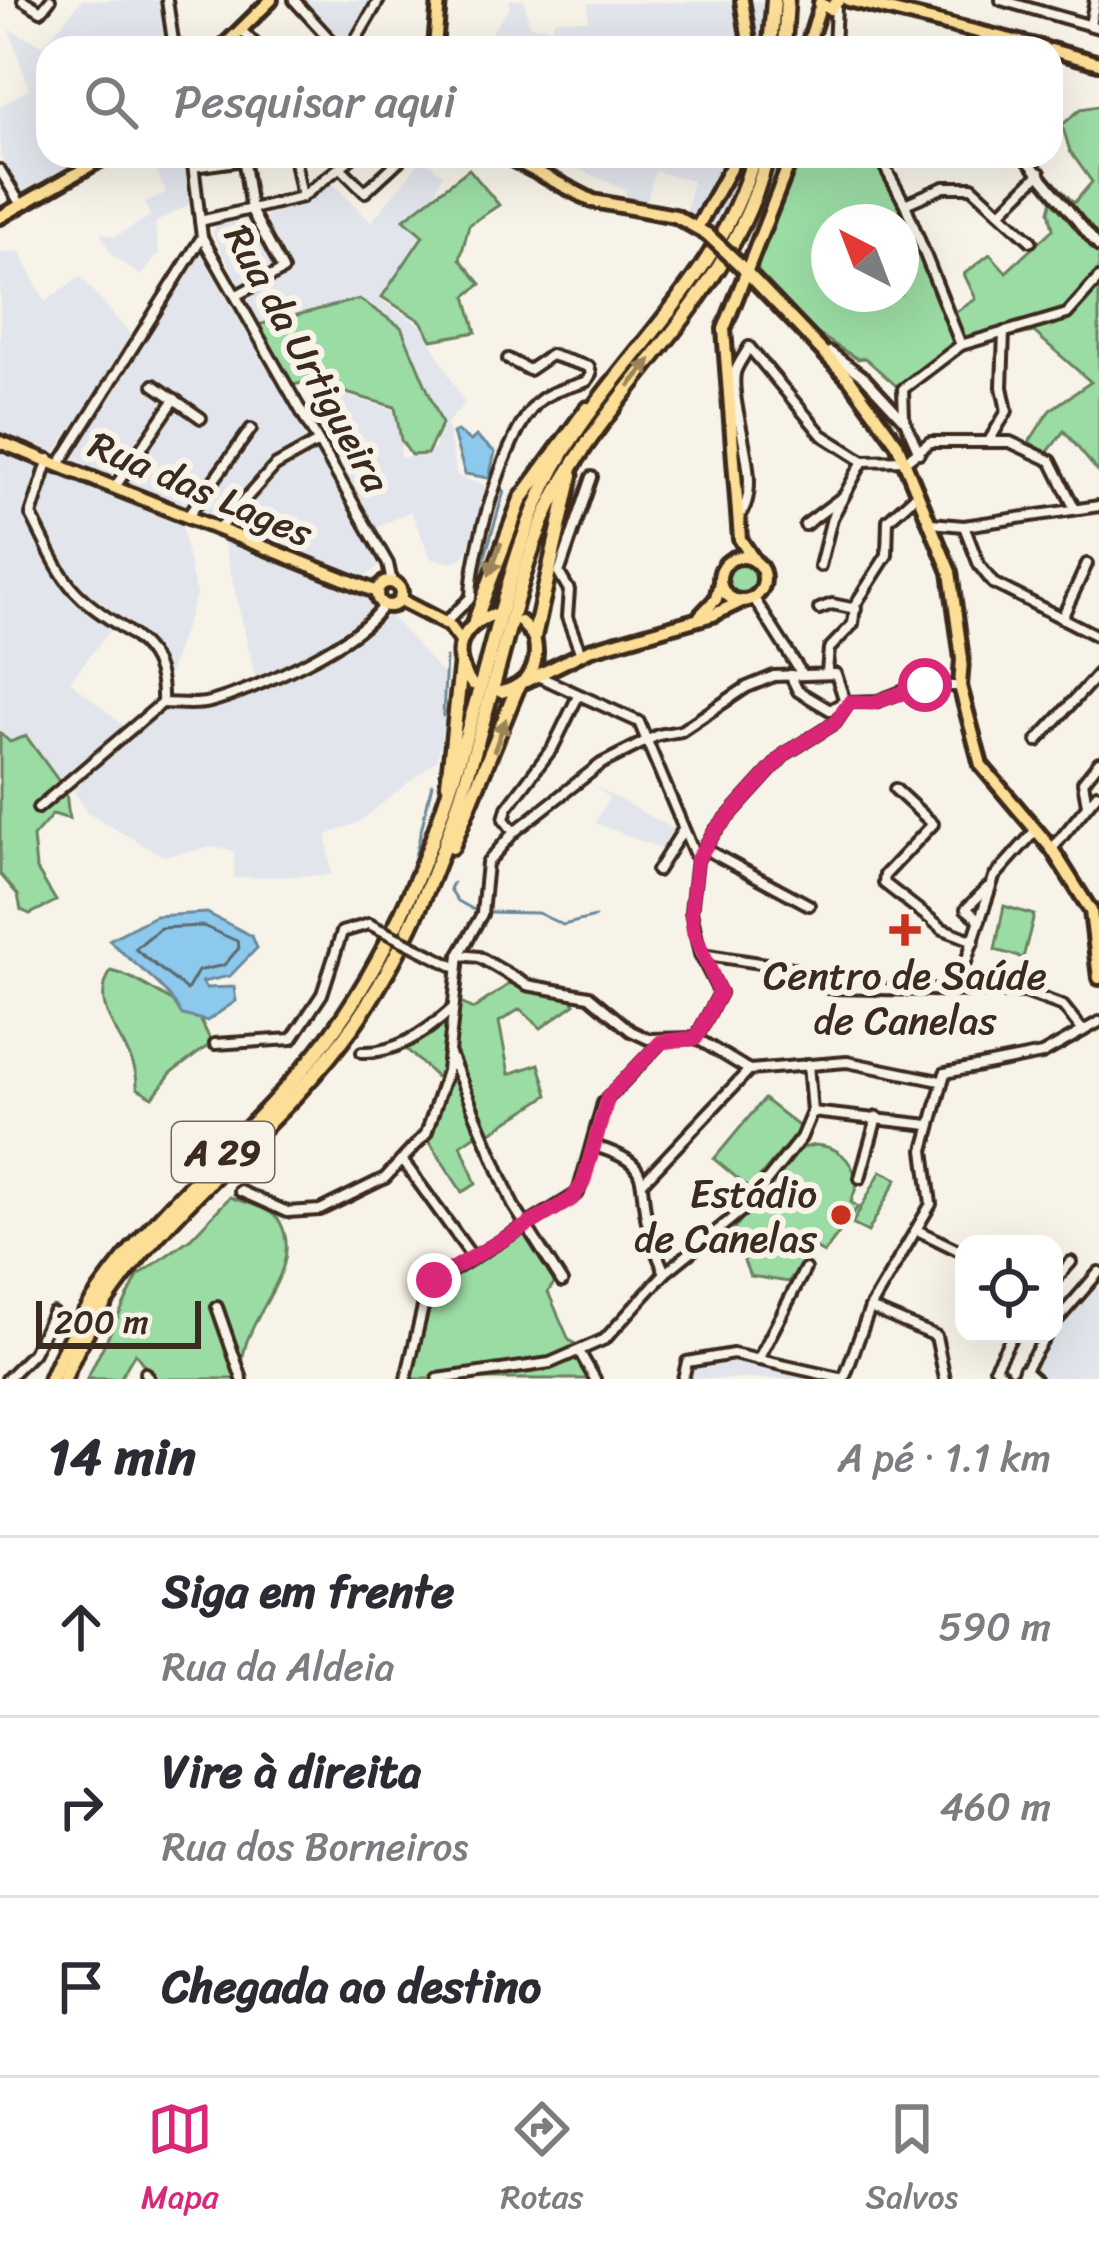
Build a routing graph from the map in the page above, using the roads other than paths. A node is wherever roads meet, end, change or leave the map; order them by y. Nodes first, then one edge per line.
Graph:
1 (23, 0) edge
2 (50, 0) edge
3 (167, 0) edge
4 (294, 0) edge
5 (379, 0) edge
6 (439, 0) edge
7 (739, 0) edge
8 (774, 0) edge
9 (788, 0) edge
10 (1000, 0) edge
11 (1095, 0) edge
12 (266, 2) edge
13 (838, 4) edge
14 (1094, 26) edge
15 (241, 30) junction
16 (172, 36) edge
17 (235, 36) edge
18 (247, 36) edge
19 (327, 36) edge
20 (359, 36) edge
21 (434, 36) edge
22 (747, 36) edge
23 (771, 36) edge
24 (785, 36) edge
25 (817, 36) edge
26 (835, 36) edge
27 (995, 36) edge
28 (1063, 53) edge
29 (1099, 63) edge
30 (85, 168) edge
31 (193, 168) edge
32 (245, 168) edge
33 (296, 168) edge
34 (340, 168) edge
35 (342, 168) edge
36 (391, 168) edge
37 (534, 168) edge
38 (731, 168) edge
39 (750, 168) edge
40 (763, 168) edge
41 (787, 168) edge
42 (871, 168) edge
43 (887, 168) edge
44 (1036, 168) edge
45 (0, 170) edge
46 (868, 170) dead end
47 (1040, 172) junction
48 (302, 197) junction
49 (905, 203) junction
50 (21, 205) junction
51 (251, 210) junction
52 (1002, 211) junction
53 (0, 217) edge
54 (200, 221) junction
55 (702, 230) junction
56 (202, 237) junction
57 (1031, 241) dead end
58 (1099, 247) edge
59 (742, 267) junction
60 (1099, 278) edge
61 (237, 295) junction
62 (794, 323) junction
63 (1004, 332) junction
64 (961, 345) junction
65 (508, 359) dead end
66 (154, 385) dead end
67 (175, 399) junction
68 (597, 400) junction
69 (202, 418) dead end
70 (904, 422) junction
71 (251, 429) dead end
72 (989, 441) junction
73 (0, 442) edge
74 (318, 442) junction
75 (919, 453) junction
76 (55, 460) junction
77 (903, 460) junction
78 (862, 464) junction
79 (572, 467) junction
80 (592, 478) dead end
81 (117, 484) junction
82 (917, 494) junction
83 (1099, 506) edge
84 (1075, 509) junction
85 (190, 513) junction
86 (738, 517) junction
87 (931, 523) junction
88 (805, 525) dead end
89 (220, 526) junction
90 (964, 526) junction
91 (740, 539) junction
92 (732, 559) junction
93 (754, 560) junction
94 (1088, 564) dead end
95 (820, 566) dead end
96 (720, 579) junction
97 (392, 582) junction
98 (377, 592) junction
99 (748, 599) junction
100 (400, 600) junction
101 (383, 605) junction
102 (819, 609) dead end
103 (856, 609) junction
104 (492, 615) dead end
105 (1062, 618) junction
106 (692, 620) junction
107 (521, 622) dead end
108 (473, 623) junction
109 (447, 624) junction
110 (534, 637) junction
111 (1099, 637) edge
112 (460, 640) junction
113 (581, 654) junction
114 (460, 666) junction
115 (543, 666) junction
116 (827, 672) junction
117 (1099, 673) edge
118 (802, 674) junction
119 (790, 675) junction
120 (522, 683) junction
121 (472, 684) dead end
122 (960, 686) junction
123 (501, 692) dead end
124 (578, 696) junction
125 (162, 703) junction
126 (845, 703) junction
127 (649, 739) junction
128 (1036, 740) dead end
129 (1099, 762) edge
130 (1084, 782) junction
131 (896, 789) dead end
132 (449, 792) junction
133 (1098, 795) edge
134 (1087, 805) junction
135 (38, 808) dead end
136 (683, 830) junction
137 (1035, 831) junction
138 (514, 832) junction
139 (705, 849) junction
140 (1052, 849) junction
141 (444, 858) junction
142 (697, 860) junction
143 (657, 871) dead end
144 (991, 885) junction
145 (809, 905) dead end
146 (1095, 910) edge
147 (980, 920) junction
148 (974, 940) junction
149 (700, 954) junction
150 (459, 955) junction
151 (457, 968) junction
152 (966, 969) junction
153 (1099, 978) edge
154 (958, 989) junction
155 (982, 990) junction
156 (453, 1008) junction
157 (1099, 1022) edge
158 (1084, 1031) junction
159 (696, 1038) junction
160 (661, 1042) junction
161 (215, 1044) dead end
162 (362, 1052) dead end
163 (449, 1053) junction
164 (808, 1064) junction
165 (749, 1070) junction
166 (940, 1081) junction
167 (812, 1112) junction
168 (877, 1117) junction
169 (929, 1125) junction
170 (593, 1146) junction
171 (404, 1161) junction
172 (860, 1178) dead end
173 (644, 1181) junction
174 (240, 1191) dead end
175 (526, 1227) junction
176 (917, 1230) junction
177 (955, 1249) edge
178 (470, 1255) junction
179 (1071, 1262) dead end
180 (805, 1269) dead end
181 (1063, 1271) edge
182 (1099, 1272) edge
183 (665, 1273) junction
184 (562, 1282) dead end
185 (217, 1307) dead end
186 (870, 1308) junction
187 (1063, 1312) edge
188 (53, 1313) dead end
189 (1008, 1343) edge
190 (1041, 1343) edge
191 (580, 1353) junction
192 (758, 1360) junction
193 (1024, 1369) junction
194 (7, 1379) edge
195 (51, 1379) edge
196 (64, 1379) edge
197 (242, 1379) edge
198 (406, 1379) edge
199 (438, 1379) edge
200 (595, 1379) edge
201 (683, 1379) edge
202 (844, 1379) edge
203 (945, 1379) edge
204 (1007, 1379) edge
205 (1018, 1379) edge
206 (1035, 1379) edge

1 - 2 street
3 - 16 street
4 - 19 street
5 - 20 street
6 - 21 main road
7 - 22 main road
8 - 23 highway
9 - 24 highway
10 - 14 street
11 - 14 street
12 - 15 main road
13 - 25 main road
13 - 26 street
13 - 27 main road
15 - 17 main road
15 - 18 street
28 - 29 main road
30 - 50 main road
31 - 54 street, Rua da Urtigueira
32 - 51 street
33 - 48 street
34 - 48 street
35 - 36 street
37 - 55 main road
38 - 55 main road
39 - 68 highway, A 29
79 -> 40 highway, A 29
41 - 59 main road
42 - 46 street
43 - 49 street
44 - 47 street
45 - 50 street
47 - 52 street
47 - 58 street
48 - 51 street
49 - 52 street
49 - 64 street
50 - 53 main road
51 - 54 street
51 - 61 street
52 - 57 street
54 - 56 street, Rua da Urtigueira
55 - 59 main road, bridge
56 - 61 street, Rua da Urtigueira
56 - 76 street
59 - 62 main road
59 - 86 main road
60 - 63 street
61 - 74 street, Rua da Urtigueira
62 - 70 street
62 - 77 main road
63 - 64 street
63 - 72 street
64 - 70 street
65 - 109 street
66 - 67 street
67 - 69 street
67 - 81 street
68 -> 108 highway
68 - 132 highway, A 29
70 - 75 street
71 - 85 street
72 - 75 street
72 - 84 street
73 - 76 main road, Rua das Lages
74 - 89 street
74 - 97 street, Rua da Urtigueira
75 - 77 street
76 - 81 main road, Rua das Lages
76 - 125 street
77 - 78 street
77 - 82 main road
78 - 86 street
78 - 88 street
78 - 95 street
79 - 110 highway
79 - 141 highway, A 29
80 - 113 street
81 - 85 main road, Rua das Lages
82 - 87 main road
82 - 103 street
83 - 84 street
84 - 90 street
85 - 89 main road, Rua das Lages
86 - 91 main road
87 - 90 street
87 - 122 main road
89 - 98 main road, Rua das Lages
90 - 105 street
91 - 92 main road
91 - 93 main road
92 - 93 main road
92 - 96 main road
93 - 99 main road
94 - 105 street
96 - 99 main road
96 - 106 main road
97 - 98 main road
97 - 100 main road
98 - 101 main road
99 - 106 main road
99 - 118 street
100 - 101 main road
100 - 109 main road
101 - 125 street
102 - 103 street
103 - 116 street
104 - 108 main road
105 - 111 street
106 - 113 main road
107 - 110 main road
108 - 109 main road
108 - 112 main road
109 - 112 main road
110 - 115 main road
112 - 114 main road
113 - 115 main road
114 - 121 main road
114 - 132 highway
115 - 120 main road
115 - 120 main road
115 - 124 street
116 - 118 street
116 - 126 street
117 - 128 street
118 - 119 street
119 - 126 street
119 - 127 street
120 - 123 main road
141 -> 120 highway
122 - 126 street
122 - 137 main road
124 - 127 street
124 - 138 street
125 - 135 street
126 - 139 street
127 - 136 street
127 - 138 street
129 - 130 street
130 - 133 street
130 - 134 street
131 - 148 street
132 - 195 highway, A 29
133 - 134 street
134 - 140 street
136 - 142 street
136 - 143 street
137 - 140 main road
137 - 144 street
138 - 150 street
139 - 142 street
139 - 145 street
140 - 146 main road
141 - 196 highway, A 29
142 - 149 street
144 - 147 street
144 - 147 street
146 - 153 main road
147 - 148 street
148 - 152 street
149 - 154 street
149 - 159 street
150 - 151 street
150 - 160 street
151 - 156 street
151 - 161 street, bridge
152 - 154 street
152 - 155 street
154 - 155 street
155 - 158 street
156 - 162 street
156 - 163 street
157 - 158 street
158 - 166 street
159 - 160 street
159 - 165 street
160 - 170 street
163 - 171 street
163 - 175 street
164 - 165 street
164 - 166 street
164 - 167 street
165 - 173 street
166 - 169 street
167 - 168 street
167 - 183 street
168 - 169 street
168 - 172 street
169 - 176 street
170 - 173 street
170 - 175 street
171 - 174 street
171 - 178 street
173 - 183 street
175 - 178 street
175 - 184 street
176 - 177 street
176 - 186 street
178 - 198 street
179 - 181 street
180 - 192 street
182 - 187 street
183 - 191 street
185 - 197 street
186 - 202 street
186 - 203 street
188 - 194 street
189 - 204 street
190 - 193 street
191 - 199 street
191 - 200 street
192 - 201 street
192 - 202 street
193 - 205 street
193 - 206 street

